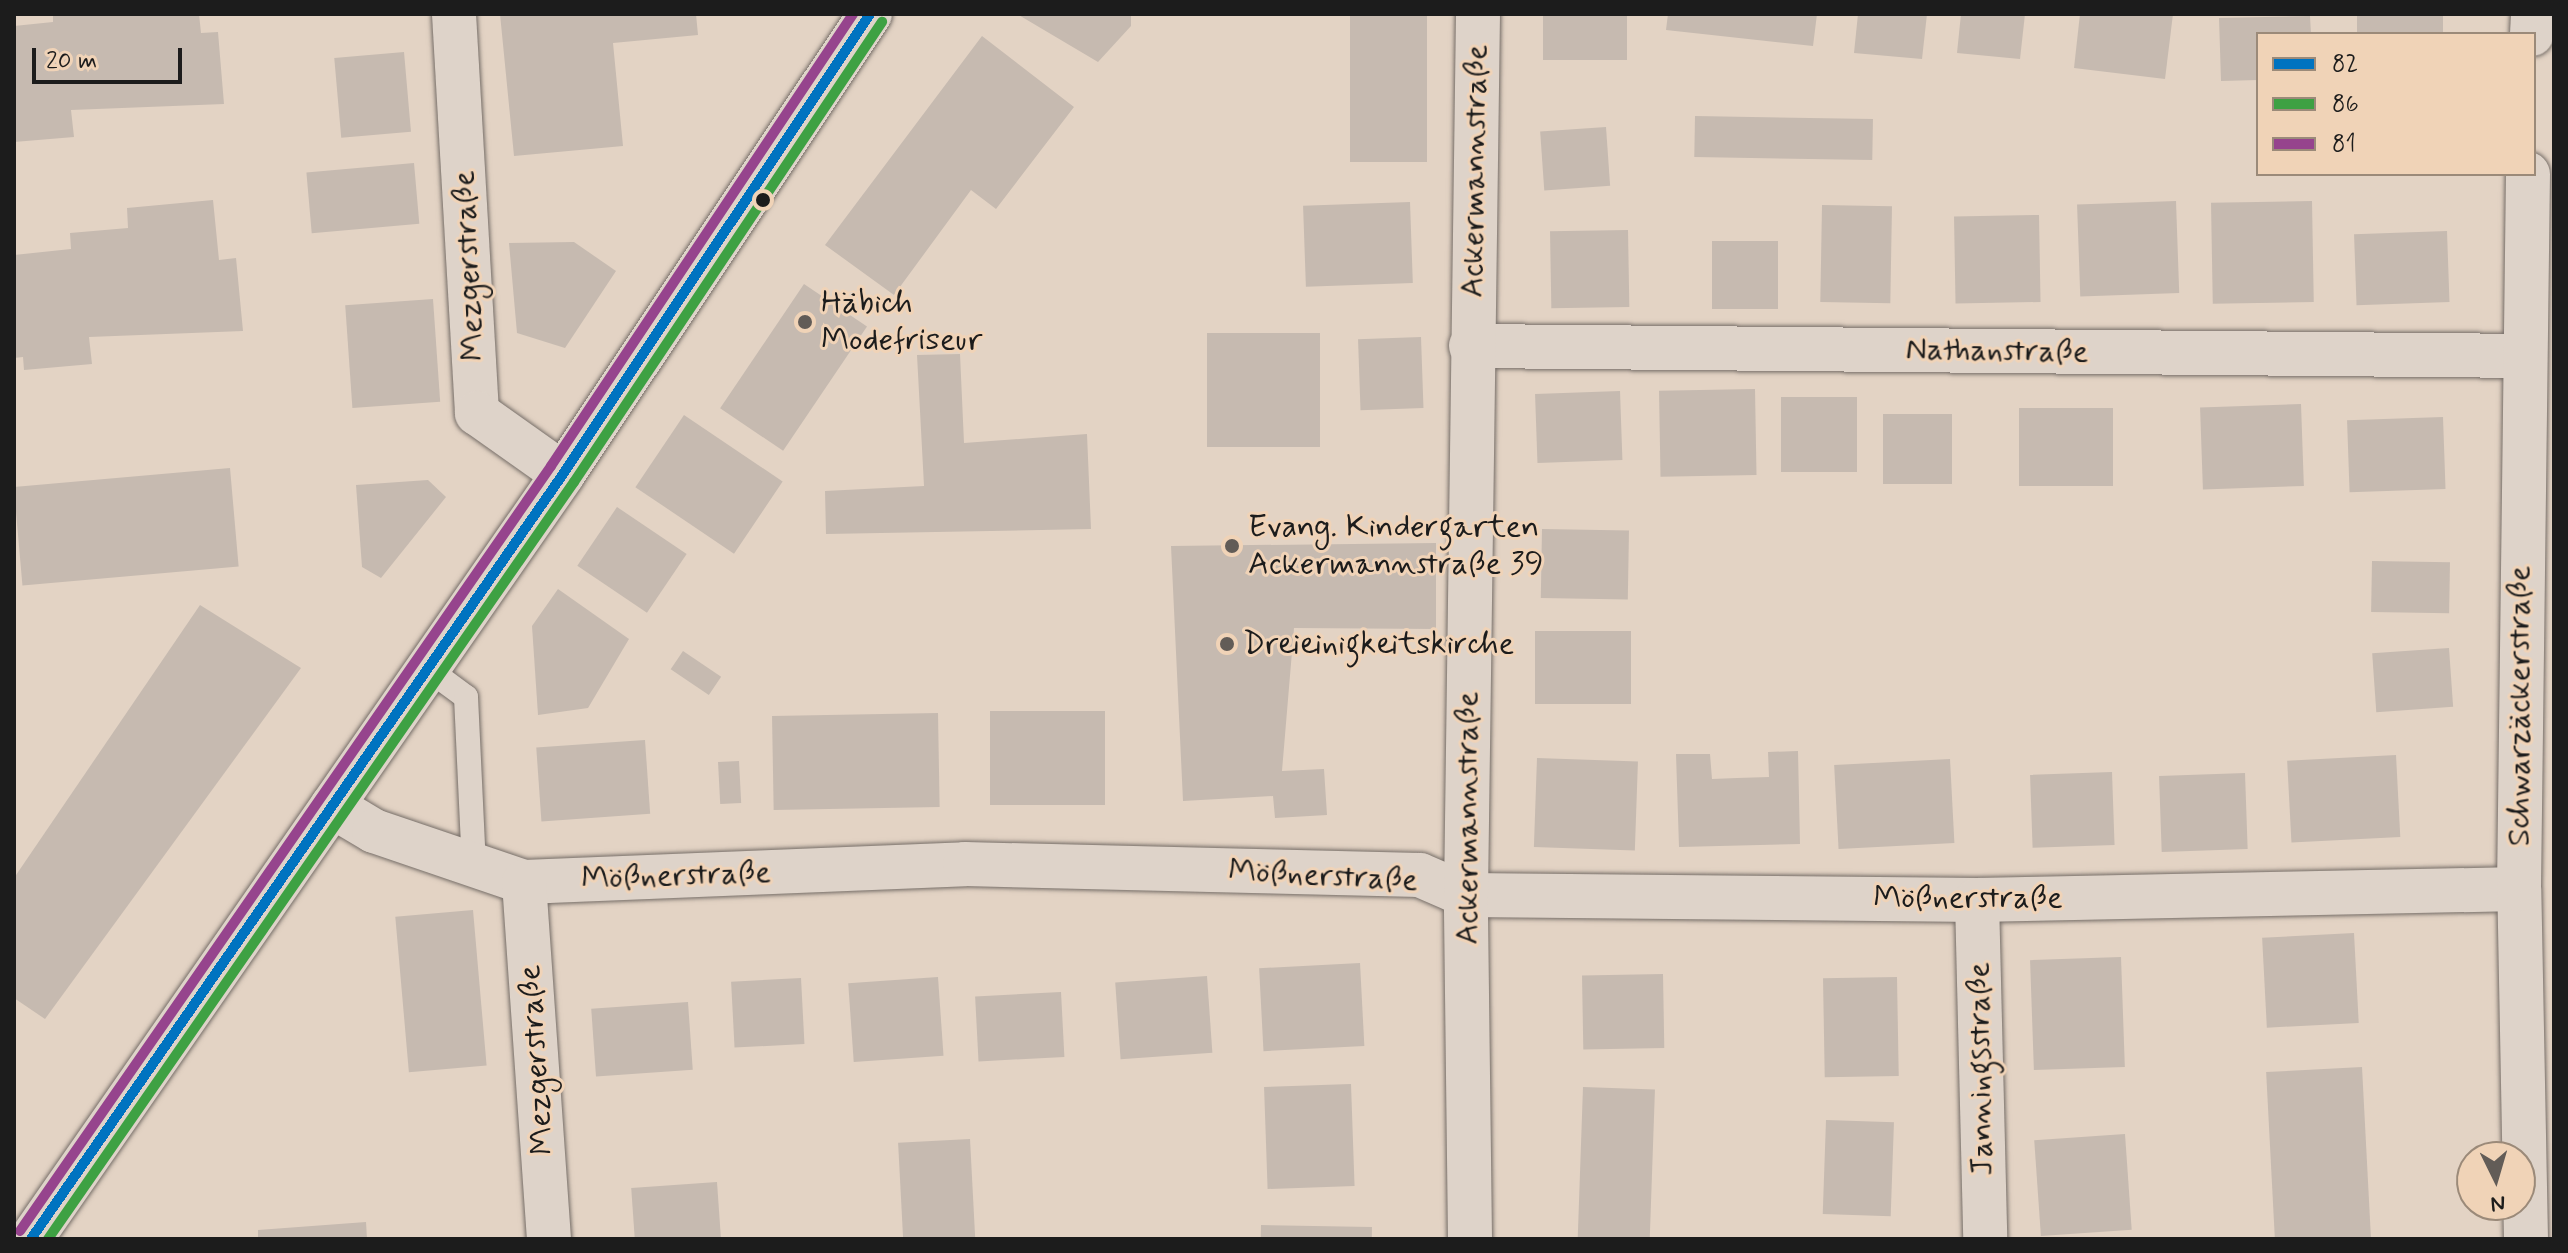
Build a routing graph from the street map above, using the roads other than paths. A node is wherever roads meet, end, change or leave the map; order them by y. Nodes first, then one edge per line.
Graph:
1 (454, 14) edge
2 (870, 14) edge
3 (1478, 14) edge
4 (2528, 176) edge
5 (1471, 346) junction
6 (2523, 356) junction
7 (563, 474) junction
8 (428, 669) junction
9 (332, 806) junction
10 (474, 864) junction
11 (524, 882) junction
12 (2519, 889) junction
13 (1466, 895) junction
14 (1977, 900) junction
15 (31, 1239) edge
16 (549, 1239) edge
17 (1470, 1239) edge
18 (1985, 1239) edge
19 (2526, 1239) edge

1 - 7 street, Mezgerstraße
2 - 7 street
3 - 5 street, Ackermannstraße
4 - 6 street, Schwarzäckerstraße
5 - 6 street, Nathanstraße
5 - 13 street, Ackermannstraße
6 - 12 street, Schwarzäckerstraße
7 - 8 street
8 - 9 street
8 - 10 lane
9 - 10 street, Mößnerstraße
9 - 15 street
10 - 11 street, Mößnerstraße
11 - 13 street, Mößnerstraße
11 - 16 street, Mezgerstraße
12 - 14 street, Mößnerstraße
12 - 19 street, Schwarzäckerstraße
13 - 14 street, Mößnerstraße
13 - 17 street, Ackermannstraße
14 - 18 street, Janningsstraße

